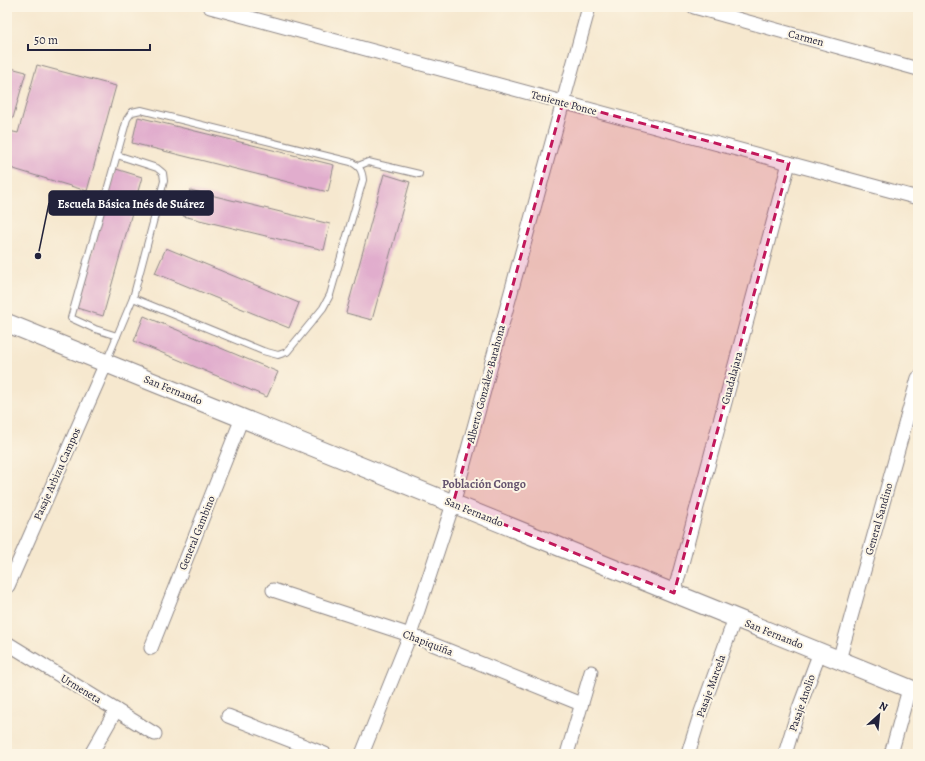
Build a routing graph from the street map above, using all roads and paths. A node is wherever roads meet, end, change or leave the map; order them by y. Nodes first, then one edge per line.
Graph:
1 (210, 7) edge
2 (589, 7) edge
3 (694, 7) edge
4 (918, 69) edge
5 (563, 102) junction
6 (117, 155) junction
7 (789, 164) junction
8 (358, 166) junction
9 (419, 174) dead end
10 (918, 198) edge
11 (132, 298) junction
12 (7, 323) edge
13 (117, 336) junction
14 (106, 363) junction
15 (918, 378) edge
16 (242, 418) junction
17 (453, 504) junction
18 (8, 586) dead end
19 (273, 590) dead end
20 (674, 593) junction
21 (735, 618) junction
22 (410, 635) junction
23 (7, 643) edge
24 (151, 648) dead end
25 (820, 652) junction
26 (839, 660) junction
27 (591, 672) dead end
28 (914, 690) edge
29 (581, 704) junction
30 (116, 710) junction
31 (228, 716) dead end
32 (155, 734) dead end
33 (92, 754) edge
34 (325, 754) edge
35 (362, 754) edge
36 (567, 754) edge
37 (688, 754) edge
38 (785, 754) edge
39 (891, 754) edge

1 - 5 street, Teniente Ponce
2 - 5 street, Alberto González Barahona
3 - 4 street, Carmen
5 - 7 street, Teniente Ponce
5 - 17 street, Alberto González Barahona
6 - 8 lane
6 - 11 lane
6 - 13 lane
7 - 10 street, Teniente Ponce
7 - 20 street, Guadalajara
8 - 9 lane
8 - 11 lane
11 - 13 lane
12 - 14 street, San Fernando
13 - 14 lane
14 - 16 street, San Fernando
14 - 18 street, Pasaje Arbizu Campos
15 - 26 street, General Sandino
16 - 17 street, San Fernando
16 - 24 street, General Gambino
17 - 20 street, San Fernando
17 - 22 street, Alberto González Barahona
19 - 22 street, Chapiquiña
20 - 21 street, San Fernando
21 - 25 street, San Fernando
21 - 37 street, Pasaje Marcela
22 - 29 street, Chapiquiña
22 - 35 street, Alberto González Barahona
23 - 30 street, Urmeneta
25 - 26 street, San Fernando
25 - 38 street, Pasaje Anolio
26 - 28 street, San Fernando
27 - 29 street
28 - 39 street
29 - 36 street
30 - 32 street, Urmeneta
30 - 33 street
31 - 34 street

